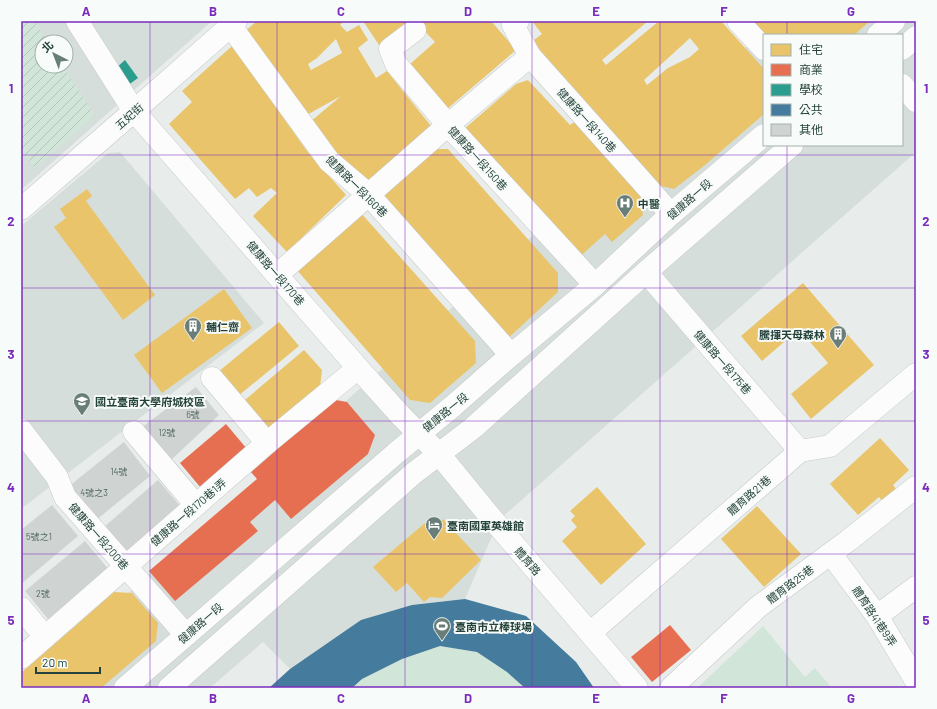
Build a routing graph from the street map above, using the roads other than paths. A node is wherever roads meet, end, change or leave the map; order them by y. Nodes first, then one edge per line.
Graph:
1 (77, 21) edge
2 (518, 21) edge
3 (738, 21) edge
4 (894, 21) edge
5 (233, 23) edge
6 (415, 30) dead end
7 (879, 34) edge
8 (916, 37) edge
9 (763, 48) edge
10 (903, 48) edge
11 (530, 56) junction
12 (903, 86) edge
13 (916, 100) edge
14 (134, 112) junction
15 (448, 125) junction
16 (763, 136) edge
17 (791, 146) edge
18 (369, 195) junction
19 (21, 209) edge
20 (671, 214) junction
21 (646, 272) junction
22 (277, 275) junction
23 (595, 285) junction
24 (511, 355) junction
25 (358, 368) junction
26 (212, 378) dead end
27 (914, 381) edge
28 (21, 430) edge
29 (134, 432) dead end
30 (420, 433) junction
31 (267, 443) junction
32 (800, 451) junction
33 (439, 454) junction
34 (916, 487) edge
35 (196, 505) junction
36 (831, 554) junction
37 (126, 567) junction
38 (916, 588) edge
39 (21, 608) edge
40 (877, 616) junction
41 (590, 634) junction
42 (186, 635) junction
43 (45, 636) junction
44 (21, 658) edge
45 (916, 681) edge
46 (125, 688) edge
47 (169, 688) edge
48 (637, 688) edge
49 (671, 688) edge

1 - 14 street, 健康路一段170巷
2 - 11 street, 健康路一段140巷
3 - 9 street
4 - 7 street
5 - 14 street, 五妃街
5 - 18 street, 健康路一段160巷
6 - 15 street, 健康路一段150巷
8 - 10 street
11 - 15 street
11 - 20 street, 健康路一段140巷
12 - 13 street
14 - 19 street, 五妃街
14 - 22 street, 健康路一段170巷
15 - 18 street
15 - 23 street, 健康路一段150巷
16 - 20 street, 健康路一段
17 - 21 street
18 - 22 street
18 - 24 street, 健康路一段160巷
20 - 23 street, 健康路一段
21 - 32 street, 健康路一段175巷
21 - 33 street
22 - 25 street, 健康路一段170巷
23 - 24 street, 健康路一段
24 - 30 street, 健康路一段
25 - 30 street, 健康路一段170巷
25 - 31 street, 健康路一段170巷1弄
26 - 31 street
27 - 32 street
28 - 37 street, 健康路一段200巷
29 - 35 street
30 - 33 street, 體育路
30 - 42 street, 健康路一段
31 - 35 street, 健康路一段170巷1弄
32 - 41 street, 體育路21巷
33 - 41 street, 體育路
33 - 47 street
34 - 36 street, 體育路25巷
35 - 37 street, 健康路一段170巷1弄
36 - 40 street, 體育路41巷9弄
36 - 49 street, 體育路25巷
37 - 42 street, 健康路一段200巷
37 - 43 street, 健康路一段170巷1弄
38 - 40 street
39 - 43 street
40 - 45 street, 體育路41巷9弄
41 - 48 street, 體育路
42 - 46 street, 健康路一段
43 - 44 street, 健康路一段170巷1弄

